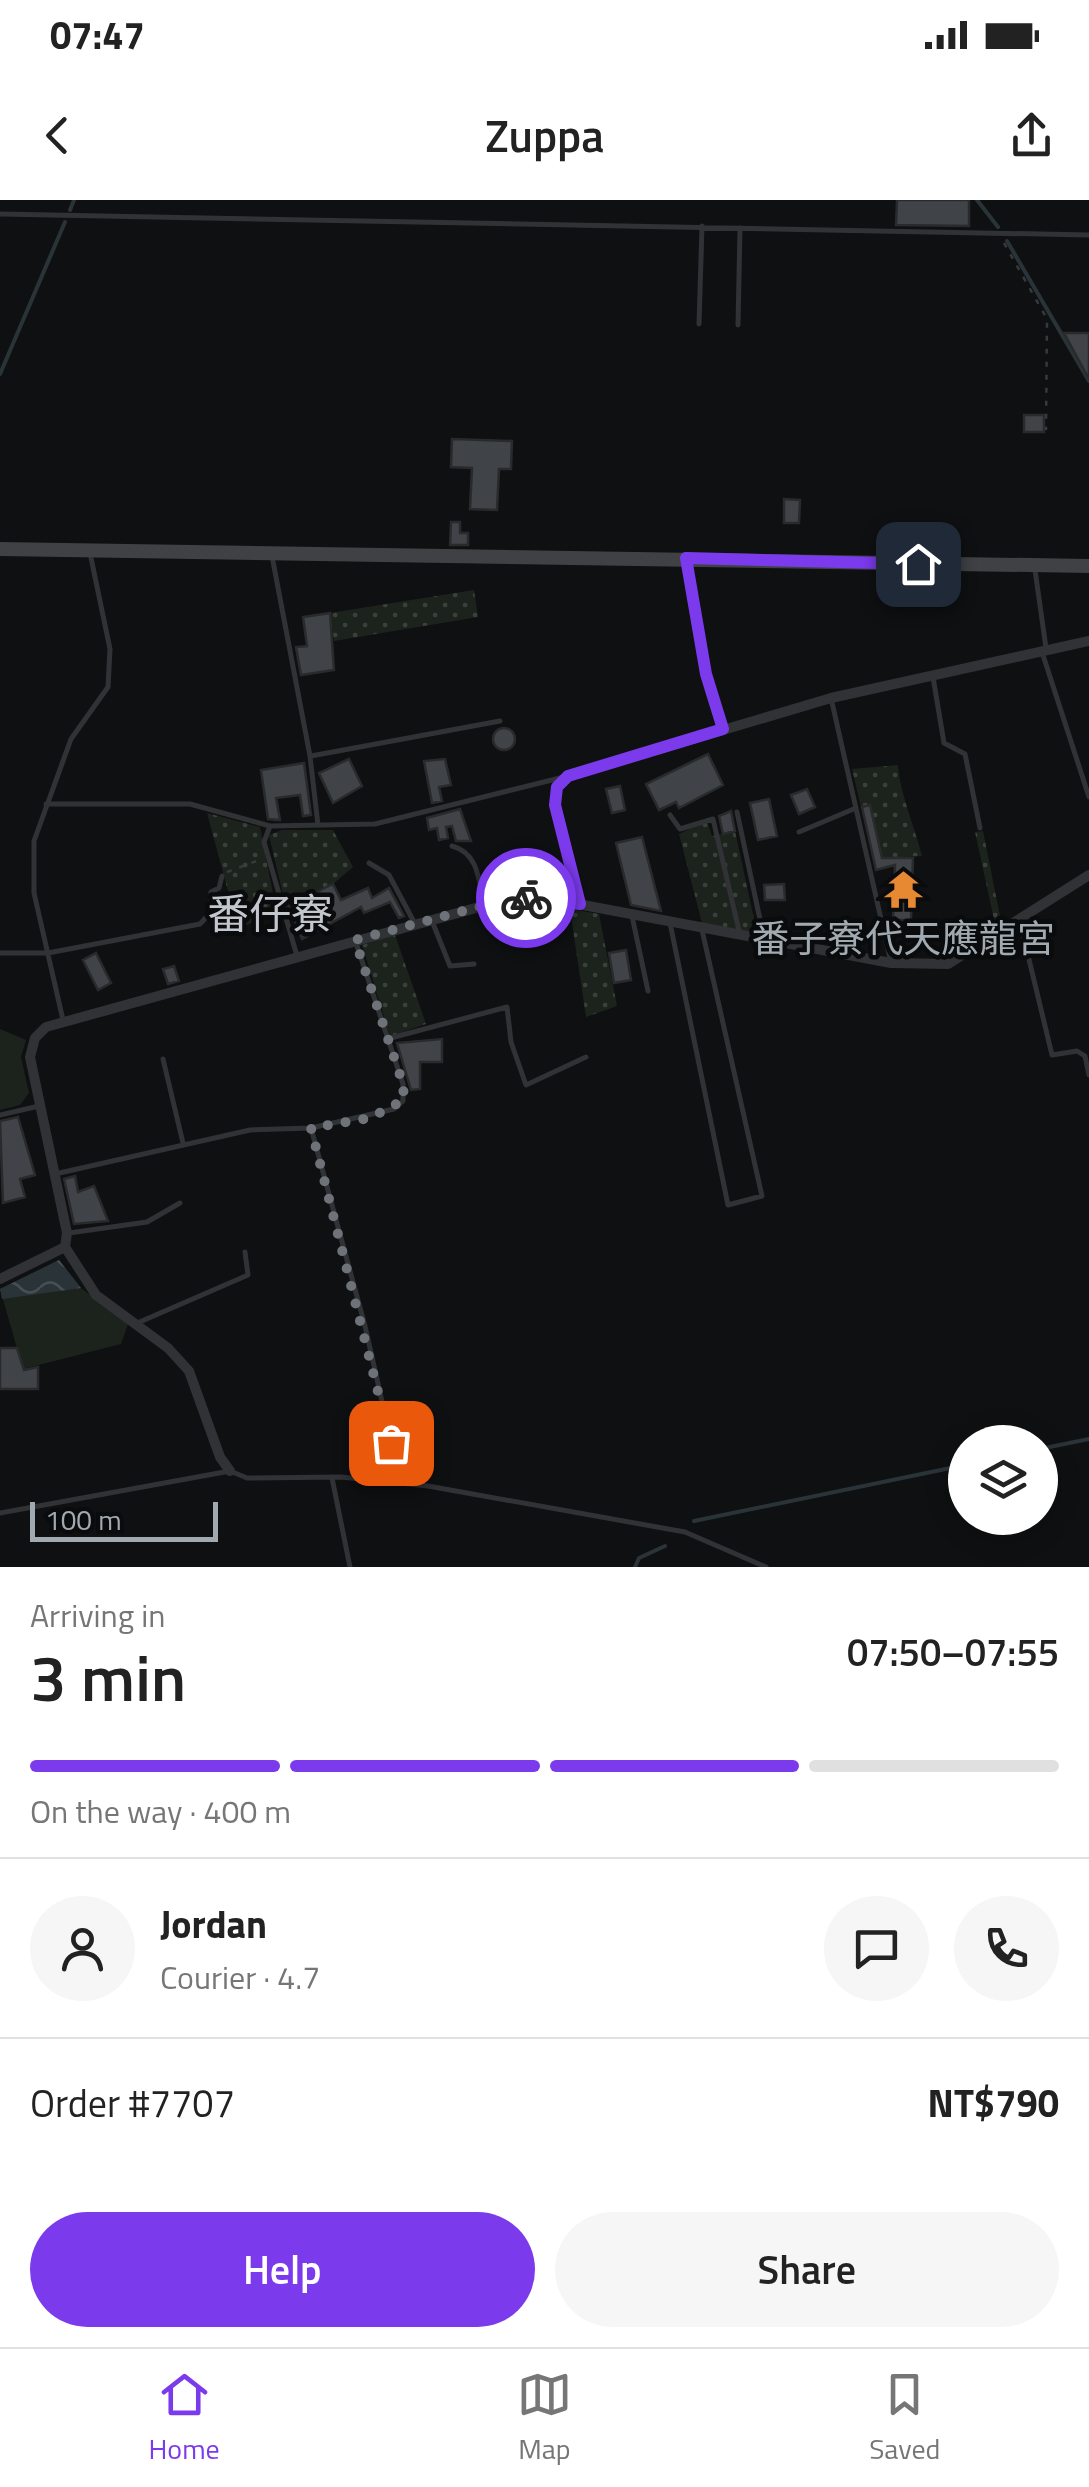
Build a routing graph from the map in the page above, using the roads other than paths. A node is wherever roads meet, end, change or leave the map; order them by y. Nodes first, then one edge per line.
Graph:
1 (0, 214) edge
2 (702, 226) junction
3 (740, 226) junction
4 (1089, 235) edge
5 (699, 324) dead end
6 (738, 325) dead end
7 (0, 550) edge
8 (89, 550) junction
9 (272, 553) junction
10 (686, 558) junction
11 (1034, 566) junction
12 (1089, 566) edge
13 (1089, 642) edge
14 (1044, 651) junction
15 (933, 676) junction
16 (831, 698) junction
17 (500, 721) dead end
18 (723, 729) junction
19 (310, 756) junction
20 (568, 776) junction
21 (1089, 797) edge
22 (46, 804) junction
23 (856, 808) junction
24 (736, 812) dead end
25 (670, 815) dead end
26 (318, 825) junction
27 (270, 826) junction
28 (980, 828) dead end
29 (798, 832) dead end
30 (452, 846) dead end
31 (369, 863) dead end
32 (1089, 875) edge
33 (222, 876) road end
34 (580, 904) junction
35 (484, 905) junction
36 (632, 916) junction
37 (1019, 919) junction
38 (432, 920) junction
39 (415, 924) junction
40 (670, 924) junction
41 (702, 930) junction
42 (741, 937) junction
43 (355, 940) junction
44 (765, 941) junction
45 (0, 954) edge
46 (48, 954) junction
47 (297, 956) junction
48 (891, 963) junction
49 (474, 964) dead end
50 (648, 992) dead end
51 (63, 1020) junction
52 (388, 1039) junction
53 (1089, 1046) edge
54 (1085, 1056) junction
55 (586, 1057) dead end
56 (162, 1058) dead end
57 (1089, 1075) edge
58 (39, 1106) junction
59 (0, 1115) edge
60 (311, 1128) junction
61 (184, 1144) junction
62 (55, 1174) junction
63 (180, 1203) dead end
64 (67, 1233) junction
65 (64, 1247) junction
66 (245, 1252) dead end
67 (0, 1279) edge
68 (134, 1324) junction
69 (230, 1471) junction
70 (332, 1478) junction
71 (400, 1482) junction
72 (0, 1513) edge
73 (350, 1567) edge
74 (766, 1567) edge

1 - 2 lane
2 - 3 lane
2 - 5 lane
3 - 4 lane
3 - 6 lane
7 - 8 street
8 - 9 street
8 - 22 lane
9 - 10 street
9 - 19 lane
10 - 11 street
10 - 18 lane
11 - 12 street
11 - 14 lane
13 - 14 street
14 - 15 street
14 - 21 lane
15 - 16 street
15 - 28 lane
16 - 18 street
16 - 23 lane
17 - 19 lane
18 - 20 street
19 - 26 lane
20 - 26 lane
20 - 34 street
22 - 27 lane
22 - 46 lane
23 - 29 lane
23 - 48 lane
24 - 44 lane
25 - 42 lane
26 - 27 lane
27 - 47 lane
30 - 35 lane
31 - 39 lane
32 - 37 street
33 - 46 lane
34 - 35 street
34 - 36 street
35 - 38 street
36 - 40 street
36 - 50 lane
37 - 48 street
37 - 54 lane
38 - 39 street
38 - 49 lane
39 - 43 street
40 - 41 street
40 - 41 lane
41 - 42 street
42 - 44 street
43 - 47 street
43 - 52 lane
44 - 48 street
45 - 46 lane
46 - 51 lane
47 - 51 street
51 - 58 street
52 - 55 lane
52 - 60 lane
53 - 54 lane
54 - 57 lane
56 - 61 lane
58 - 59 lane
58 - 62 street
60 - 61 lane
60 - 71 lane
61 - 62 lane
62 - 64 street
63 - 64 lane
64 - 65 street
65 - 67 street
65 - 68 street
66 - 68 lane
68 - 69 street
69 - 70 lane
69 - 72 lane
70 - 71 lane
70 - 73 lane
71 - 74 lane

